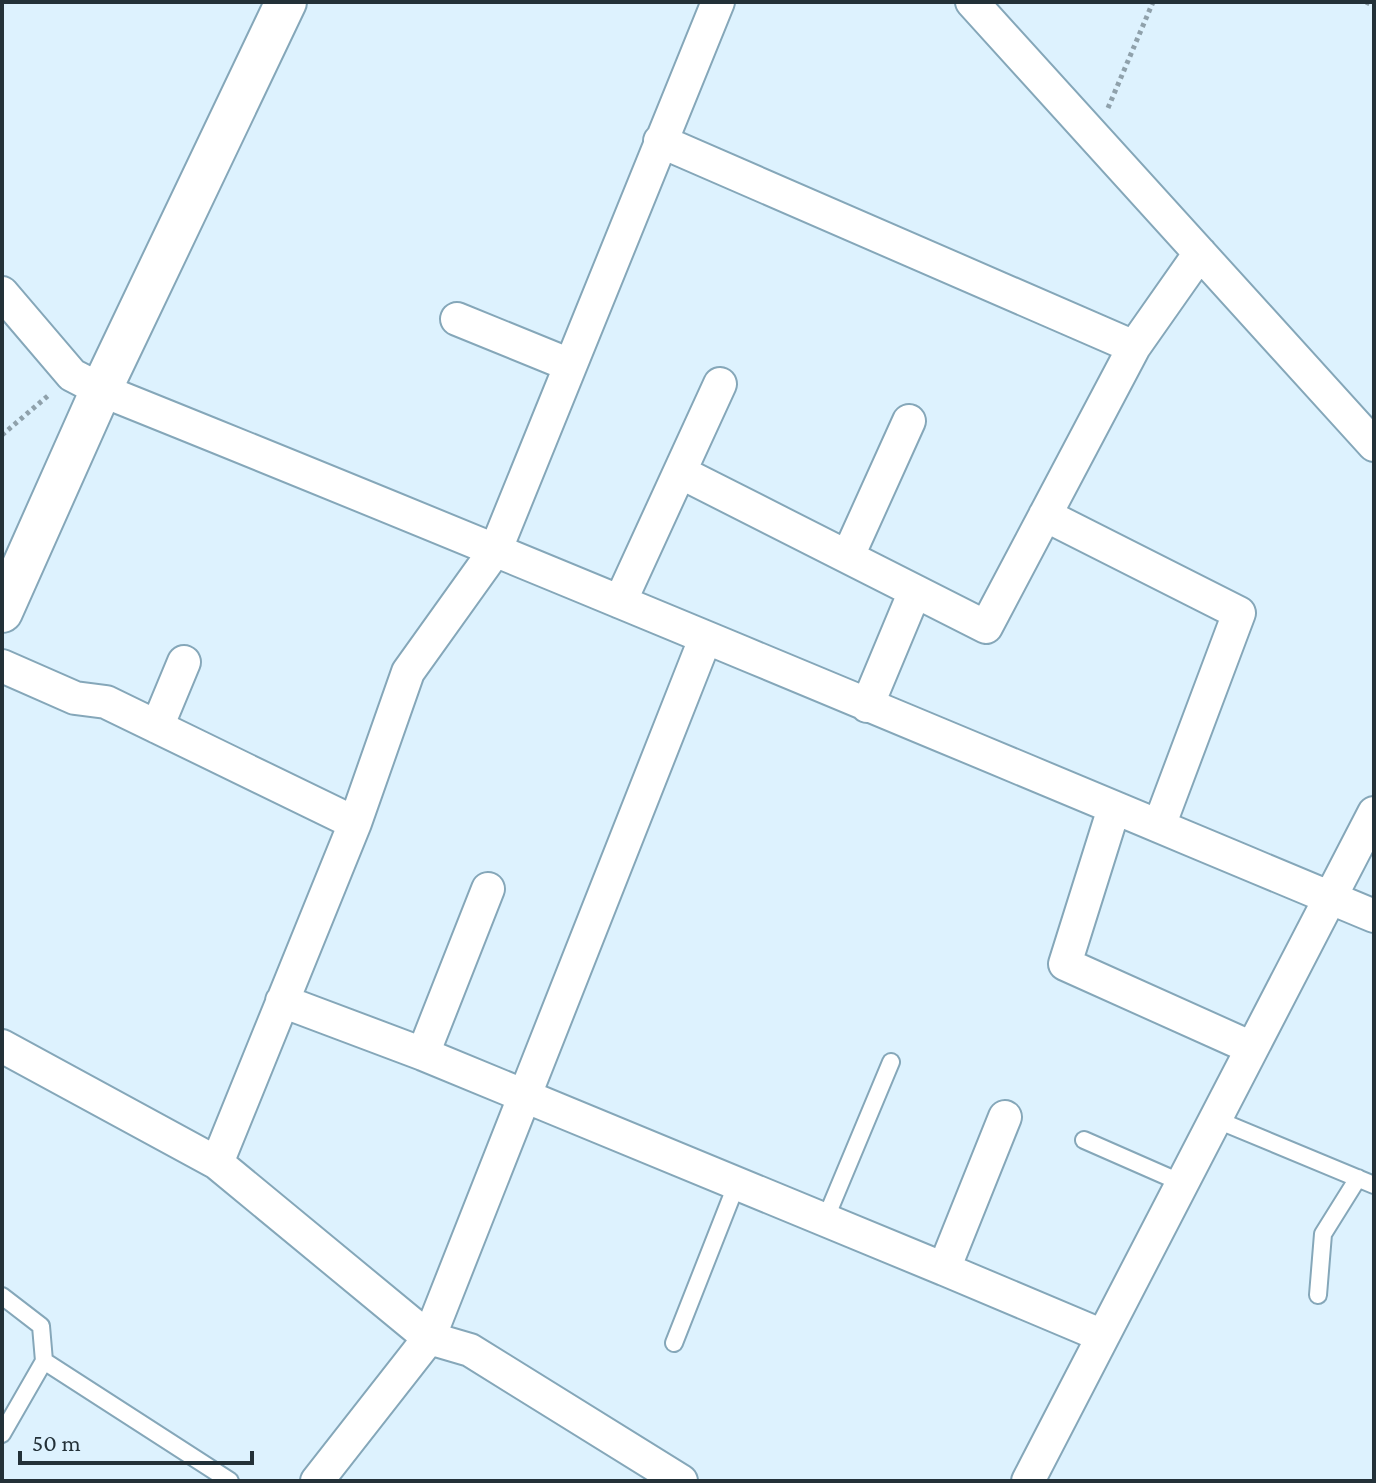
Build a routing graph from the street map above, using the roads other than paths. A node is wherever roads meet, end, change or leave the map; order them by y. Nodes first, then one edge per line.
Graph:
1 (286, 2) edge
2 (718, 2) edge
3 (972, 2) edge
4 (660, 141) junction
5 (1200, 253) junction
6 (2, 293) edge
7 (457, 319) dead end
8 (1134, 347) junction
9 (570, 365) junction
10 (86, 383) junction
11 (720, 384) dead end
12 (909, 421) dead end
13 (1374, 445) edge
14 (680, 472) junction
15 (1045, 515) junction
16 (496, 549) junction
17 (848, 556) junction
18 (915, 591) junction
19 (620, 602) junction
20 (2, 612) edge
21 (705, 639) junction
22 (184, 662) dead end
23 (2, 666) edge
24 (867, 706) junction
25 (157, 727) junction
26 (1114, 808) junction
27 (1374, 813) edge
28 (355, 823) junction
29 (1159, 826) junction
30 (488, 889) dead end
31 (1330, 897) junction
32 (1374, 916) edge
33 (282, 1001) junction
34 (2, 1046) edge
35 (1252, 1048) junction
36 (423, 1054) junction
37 (891, 1062) dead end
38 (525, 1096) junction
39 (1005, 1117) dead end
40 (1215, 1119) junction
41 (1084, 1140) dead end
42 (217, 1163) junction
43 (1366, 1181) edge
44 (737, 1183) junction
45 (1182, 1183) junction
46 (825, 1220) junction
47 (944, 1269) junction
48 (1318, 1295) dead end
49 (2, 1296) edge
50 (1103, 1336) junction
51 (429, 1338) junction
52 (674, 1343) dead end
53 (44, 1361) junction
54 (2, 1434) edge
55 (230, 1481) edge
56 (317, 1481) edge
57 (681, 1481) edge
58 (1028, 1481) edge

1 - 10 street
2 - 4 street
3 - 5 street
4 - 8 street
4 - 9 street
5 - 8 street
5 - 13 street
6 - 10 street
7 - 9 street
8 - 15 street
9 - 16 street
10 - 16 street
10 - 20 street
11 - 14 street
12 - 17 street
14 - 17 street
14 - 19 street
15 - 18 street
15 - 29 street
16 - 19 street
16 - 28 street
17 - 18 street
18 - 24 street
19 - 21 street
21 - 24 street
21 - 38 street
22 - 25 street
23 - 25 street
24 - 26 street
25 - 28 street
26 - 29 street
26 - 35 street
27 - 31 street
28 - 33 street
29 - 31 street
30 - 36 street
31 - 32 street
31 - 35 street
33 - 36 street
33 - 42 street
34 - 42 street
35 - 40 street
36 - 38 street
37 - 46 lane
38 - 44 street
38 - 51 street
39 - 47 street
40 - 43 lane
40 - 45 street
41 - 45 lane
42 - 51 street
43 - 48 lane
44 - 46 street
44 - 52 lane
45 - 50 street
46 - 47 street
47 - 50 street
49 - 53 lane
50 - 58 street
51 - 56 street
51 - 57 street
53 - 54 lane
53 - 55 lane

